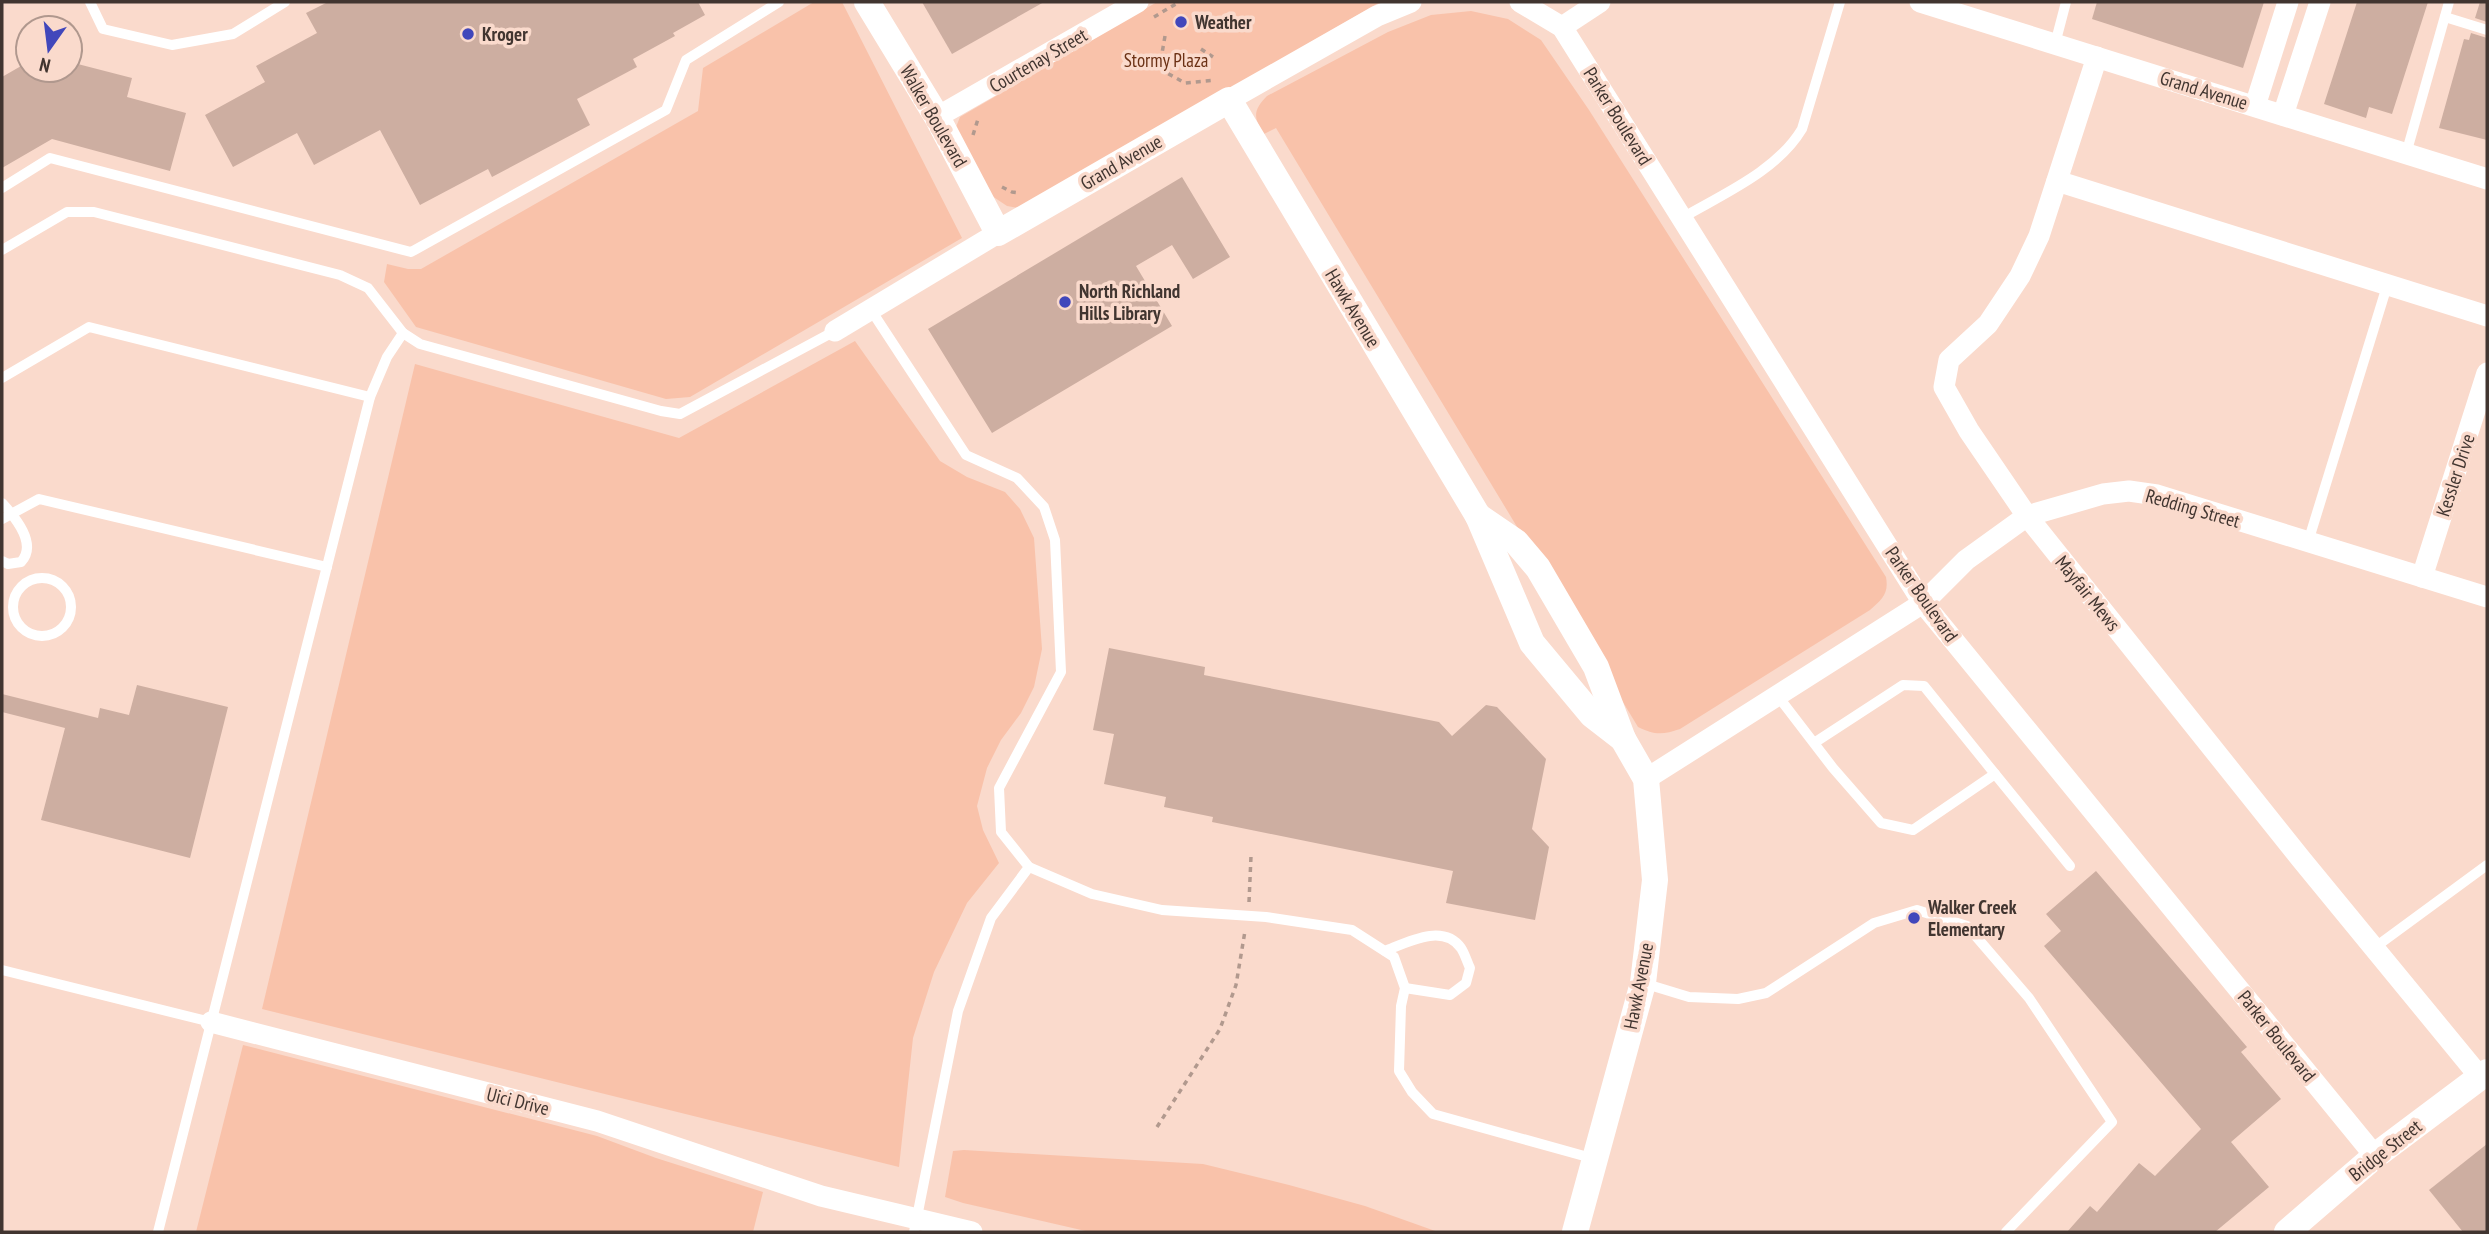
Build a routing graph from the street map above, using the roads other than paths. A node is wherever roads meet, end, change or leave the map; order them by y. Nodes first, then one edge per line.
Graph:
1 (90, 2) edge
2 (285, 2) edge
3 (779, 2) edge
4 (867, 2) edge
5 (1411, 2) edge
6 (1520, 2) edge
7 (1600, 2) edge
8 (1840, 2) edge
9 (1920, 2) edge
10 (2066, 2) edge
11 (2288, 2) edge
12 (2320, 2) edge
13 (2449, 2) edge
14 (1142, 11) edge
15 (2445, 17) junction
16 (1562, 27) junction
17 (2487, 30) edge
18 (2055, 44) junction
19 (2097, 57) junction
20 (1223, 92) junction
21 (2255, 106) junction
22 (2283, 115) junction
23 (937, 117) junction
24 (2406, 154) junction
25 (2487, 178) edge
26 (2057, 181) junction
27 (2, 188) edge
28 (1682, 218) junction
29 (998, 233) junction
30 (2, 250) edge
31 (2387, 286) junction
32 (871, 310) junction
33 (2487, 316) edge
34 (835, 331) joint
35 (403, 333) junction
36 (2487, 373) edge
37 (2, 378) edge
38 (370, 397) junction
39 (2, 503) edge
40 (1478, 516) junction
41 (2027, 516) junction
42 (7, 517) edge
43 (2308, 542) junction
44 (2, 561) edge
45 (21, 562) junction
46 (327, 567) junction
47 (2421, 577) junction
48 (30, 580) junction
49 (2487, 597) edge
50 (1923, 603) junction
51 (1777, 695) junction
52 (1623, 739) junction
53 (1814, 743) junction
54 (1995, 774) junction
55 (1646, 779) junction
56 (2487, 865) edge
57 (2070, 866) dead end
58 (1029, 867) junction
59 (2374, 948) junction
60 (1385, 951) junction
61 (2, 970) edge
62 (1643, 983) junction
63 (1405, 988) junction
64 (211, 1022) junction
65 (2484, 1075) edge
66 (2375, 1156) junction
67 (1595, 1159) junction
68 (916, 1226) edge
69 (158, 1232) edge
70 (972, 1232) edge
71 (1575, 1232) edge
72 (2006, 1232) edge
73 (2287, 1232) edge

1 - 2 lane
3 - 27 lane
4 - 23 street, Walker Boulevard
5 - 20 street, Grand Avenue
6 - 16 street, Parker Boulevard
7 - 16 street
8 - 28 lane
9 - 18 street, Grand Avenue
10 - 18 lane
11 - 21 street
12 - 22 street
13 - 15 lane
14 - 23 street, Courtenay Street
15 - 17 lane
15 - 24 lane
16 - 28 street, Parker Boulevard
18 - 19 street, Grand Avenue
19 - 21 street, Grand Avenue
19 - 26 street, Mayfair Mews
20 - 29 street, Grand Avenue
20 - 40 street, Hawk Avenue
21 - 22 street, Grand Avenue
22 - 24 street, Grand Avenue
23 - 29 street, Walker Boulevard
24 - 25 street, Grand Avenue
26 - 31 street
26 - 41 street, Mayfair Mews
28 - 50 street, Parker Boulevard
29 - 32 street, Grand Avenue
30 - 35 lane
31 - 33 street
31 - 43 lane
32 - 34 street, Grand Avenue
32 - 58 lane
34 - 35 lane
35 - 38 lane
36 - 47 street, Kessler Drive
37 - 38 lane
38 - 46 lane
39 - 42 lane
40 - 52 street, Hawk Avenue
40 - 52 street, Hawk Avenue
41 - 43 street, Redding Street
41 - 50 street, Redding Street
41 - 59 street, Mayfair Mews
42 - 45 lane
42 - 46 lane
43 - 47 street, Redding Street
44 - 45 lane
45 - 48 lane
46 - 64 lane
47 - 49 street, Redding Street
48 - 48 lane
50 - 51 street, Redding Street
50 - 66 street, Parker Boulevard
51 - 53 lane
51 - 55 street, Redding Street
52 - 55 street, Hawk Avenue
53 - 54 lane
53 - 54 lane
54 - 57 lane
55 - 62 street, Hawk Avenue
56 - 59 lane
58 - 60 lane
58 - 68 lane
59 - 65 street, Mayfair Mews
60 - 63 lane
60 - 63 lane
61 - 64 lane
62 - 67 street, Hawk Avenue
62 - 72 lane
63 - 67 lane
64 - 68 street, Uici Drive
64 - 69 lane
65 - 66 street, Bridge Street
66 - 73 street, Bridge Street
67 - 71 street, Hawk Avenue
68 - 70 street, Uici Drive

